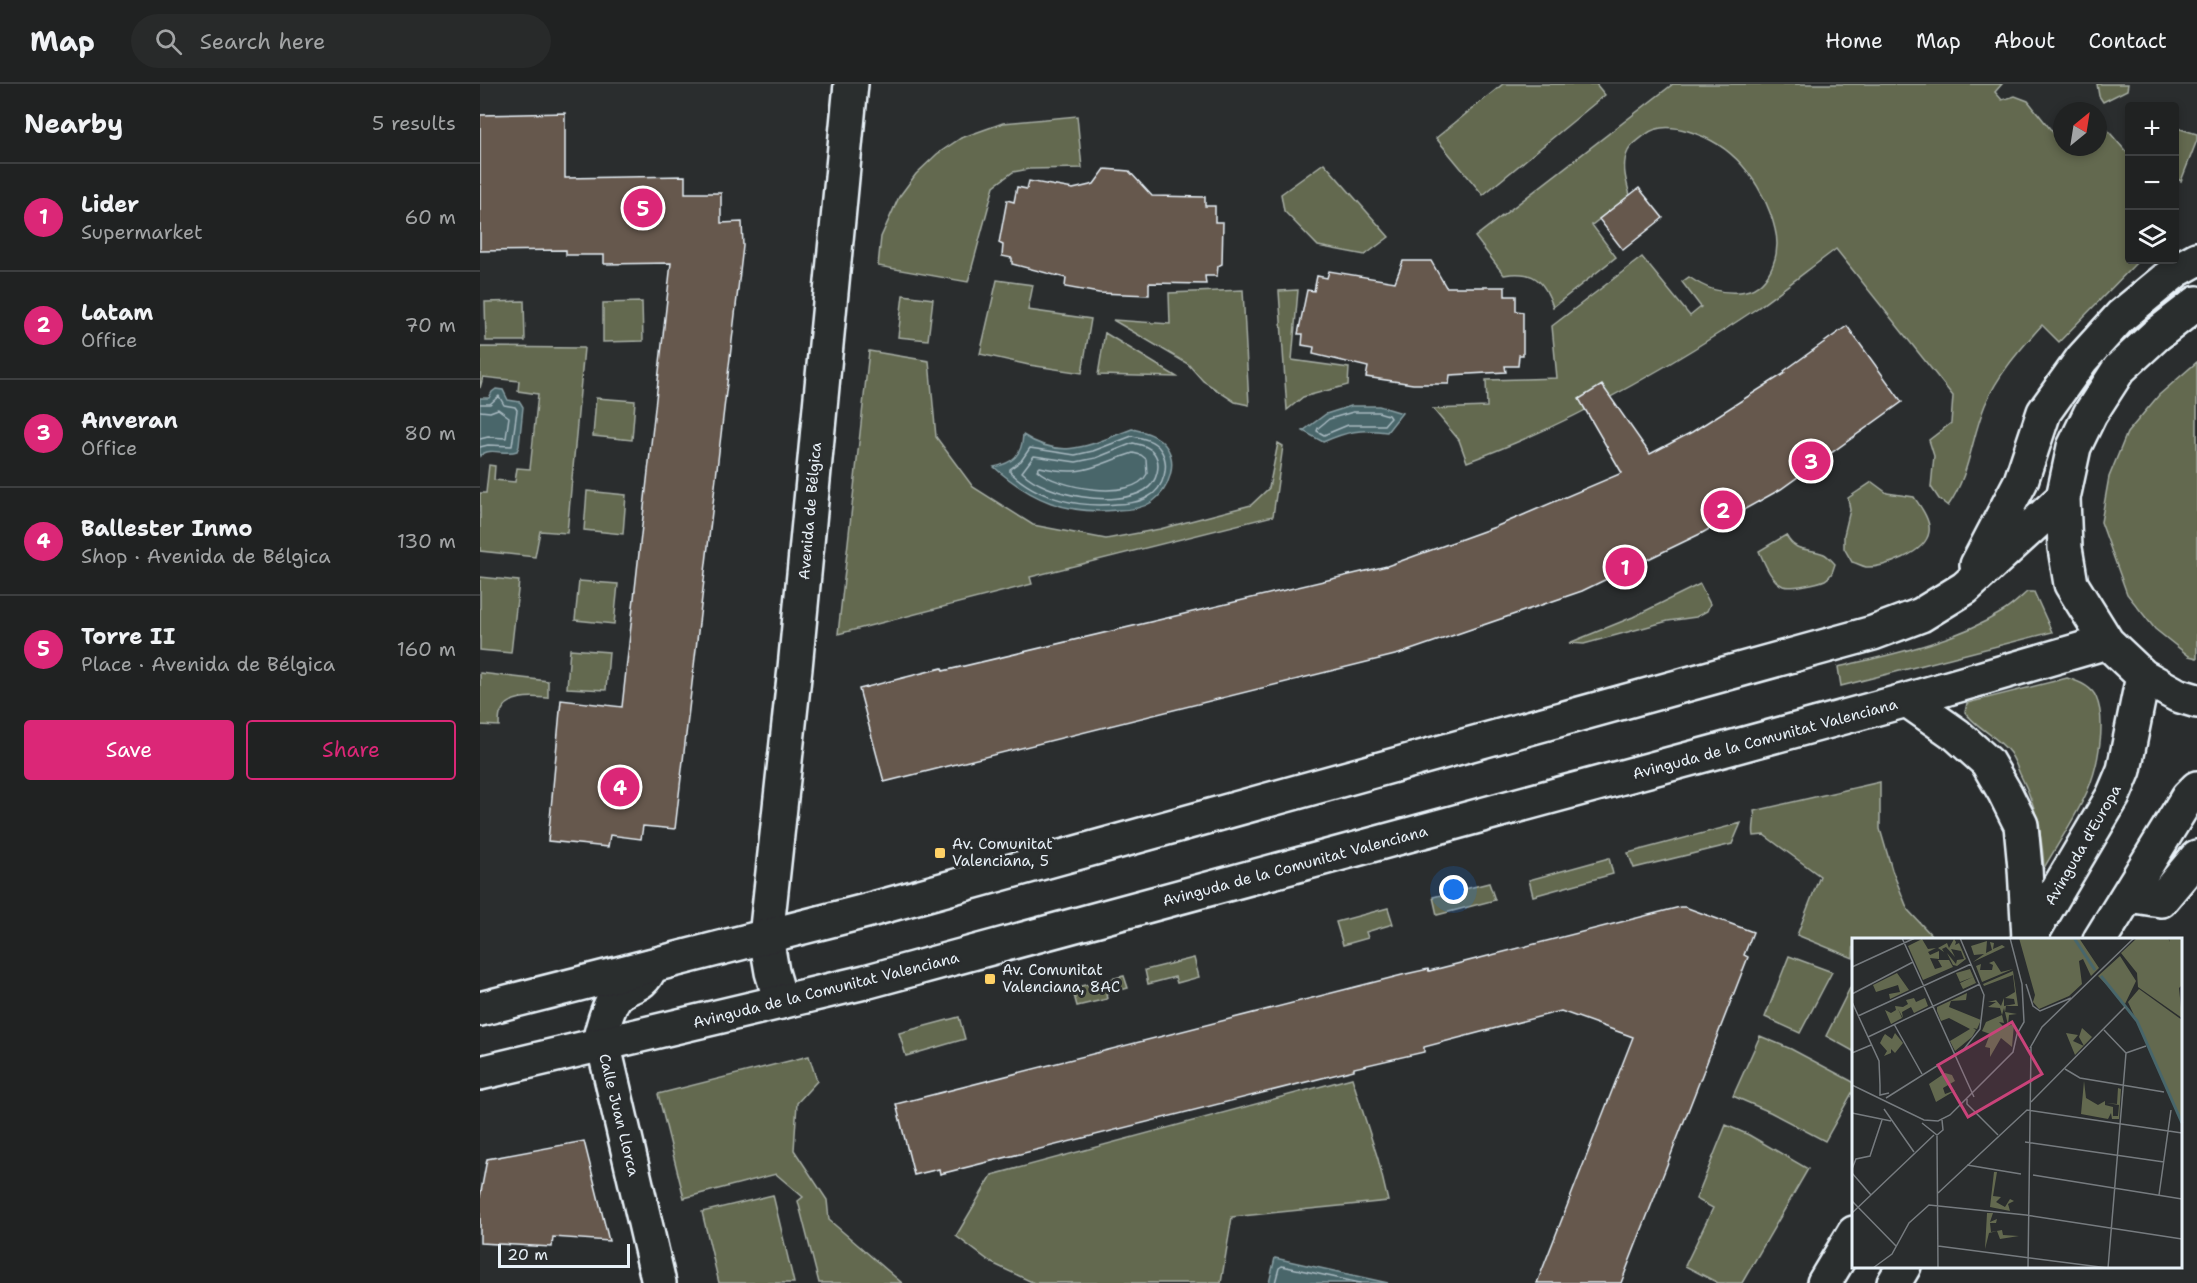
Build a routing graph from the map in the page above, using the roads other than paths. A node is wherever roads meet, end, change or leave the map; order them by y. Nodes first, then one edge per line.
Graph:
1 (850, 84) edge
2 (2197, 260) edge
3 (2197, 303) edge
4 (2063, 498) junction
5 (1965, 588) junction
6 (2107, 642) junction
7 (2143, 676) junction
8 (1908, 700) junction
9 (2197, 701) edge
10 (2197, 788) edge
11 (2197, 857) edge
12 (2128, 895) junction
13 (766, 937) junction
14 (2028, 938) edge
15 (2029, 938) edge
16 (2101, 938) edge
17 (651, 966) junction
18 (781, 1002) junction
19 (480, 1009) edge
20 (602, 1045) junction
21 (480, 1073) edge
22 (1852, 1236) edge
23 (1903, 1268) edge
24 (660, 1283) edge
25 (1824, 1283) edge
26 (1894, 1283) edge

1 - 13 main road, Avenida de Bélgica
2 - 5 main road
3 - 4 main road
4 - 5 main road
4 - 6 main road
5 - 13 main road
6 - 7 main road
6 - 8 main road, Avinguda de la Comunitat Valenciana
7 - 9 main road
7 - 15 main road, Avinguda d'Europa
8 - 14 main road, Avinguda d'Europa
8 - 18 main road, Avinguda de la Comunitat Valenciana
10 - 12 main road
11 - 12 main road
12 - 16 main road
13 - 17 main road
13 - 18 main road, Avenida de Bélgica
17 - 19 main road
17 - 20 main road, Calle Juan Llorca
18 - 20 main road, Avinguda de la Comunitat Valenciana
20 - 21 main road, Avinguda de la Comunitat Valenciana
20 - 24 main road, Calle Juan Llorca
22 - 25 main road
23 - 26 main road

